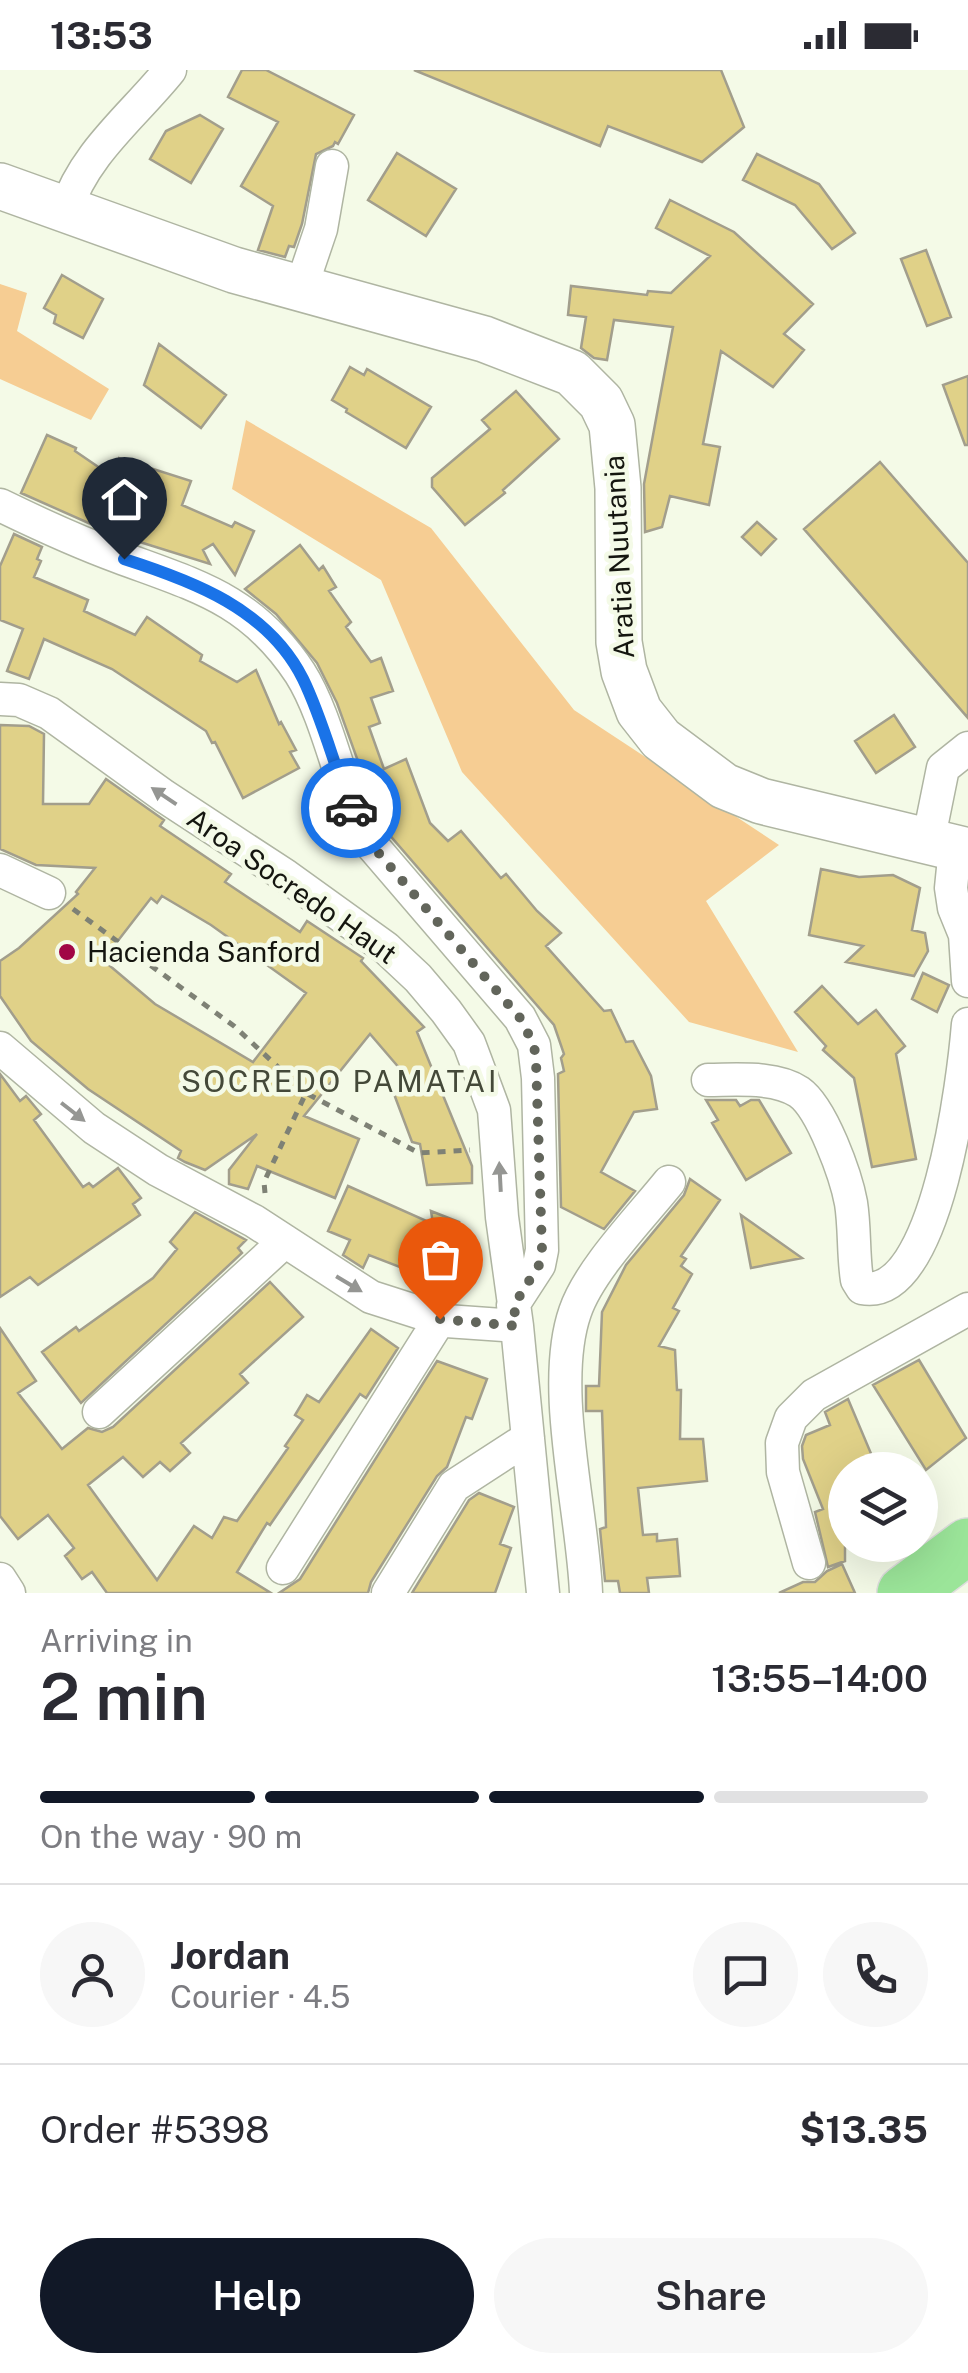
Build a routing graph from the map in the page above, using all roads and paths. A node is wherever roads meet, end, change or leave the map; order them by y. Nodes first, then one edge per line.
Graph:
1 (170, 70) edge
2 (332, 166) dead end
3 (0, 186) edge
4 (66, 210) junction
5 (301, 288) junction
6 (0, 505) edge
7 (0, 699) edge
8 (968, 748) edge
9 (950, 847) edge
10 (0, 870) edge
11 (49, 893) joint
12 (968, 981) edge
13 (968, 1024) edge
14 (0, 1048) edge
15 (708, 1080) dead end
16 (306, 1093) junction
17 (498, 1148) junction
18 (669, 1182) dead end
19 (278, 1237) junction
20 (968, 1309) edge
21 (515, 1315) junction
22 (440, 1319) junction
23 (100, 1412) dead end
24 (528, 1438) junction
25 (968, 1546) edge
26 (810, 1563) dead end
27 (284, 1568) dead end
28 (0, 1580) edge
29 (10, 1593) edge
30 (388, 1593) edge
31 (543, 1593) edge
32 (586, 1593) edge
33 (905, 1593) edge

1 - 4 street
2 - 5 street
3 - 4 street, Aratia Nuutania
4 - 5 street, Aratia Nuutania
5 - 9 street, Aratia Nuutania
6 - 21 street, Aroa Socredo Haut
17 -> 7 street, Aroa Socredo Haut
8 - 9 street
9 - 12 street
10 - 11 street
11 - 16 path
13 - 15 street
14 -> 19 street
16 - 17 path
16 - 19 path
21 -> 17 street, Aroa Socredo Haut
18 - 32 street
19 -> 22 street
19 - 23 street
20 - 26 street
21 - 22 street
21 - 24 street
22 - 27 street
24 - 30 street
24 - 31 street
25 - 33 highway
28 - 29 street

